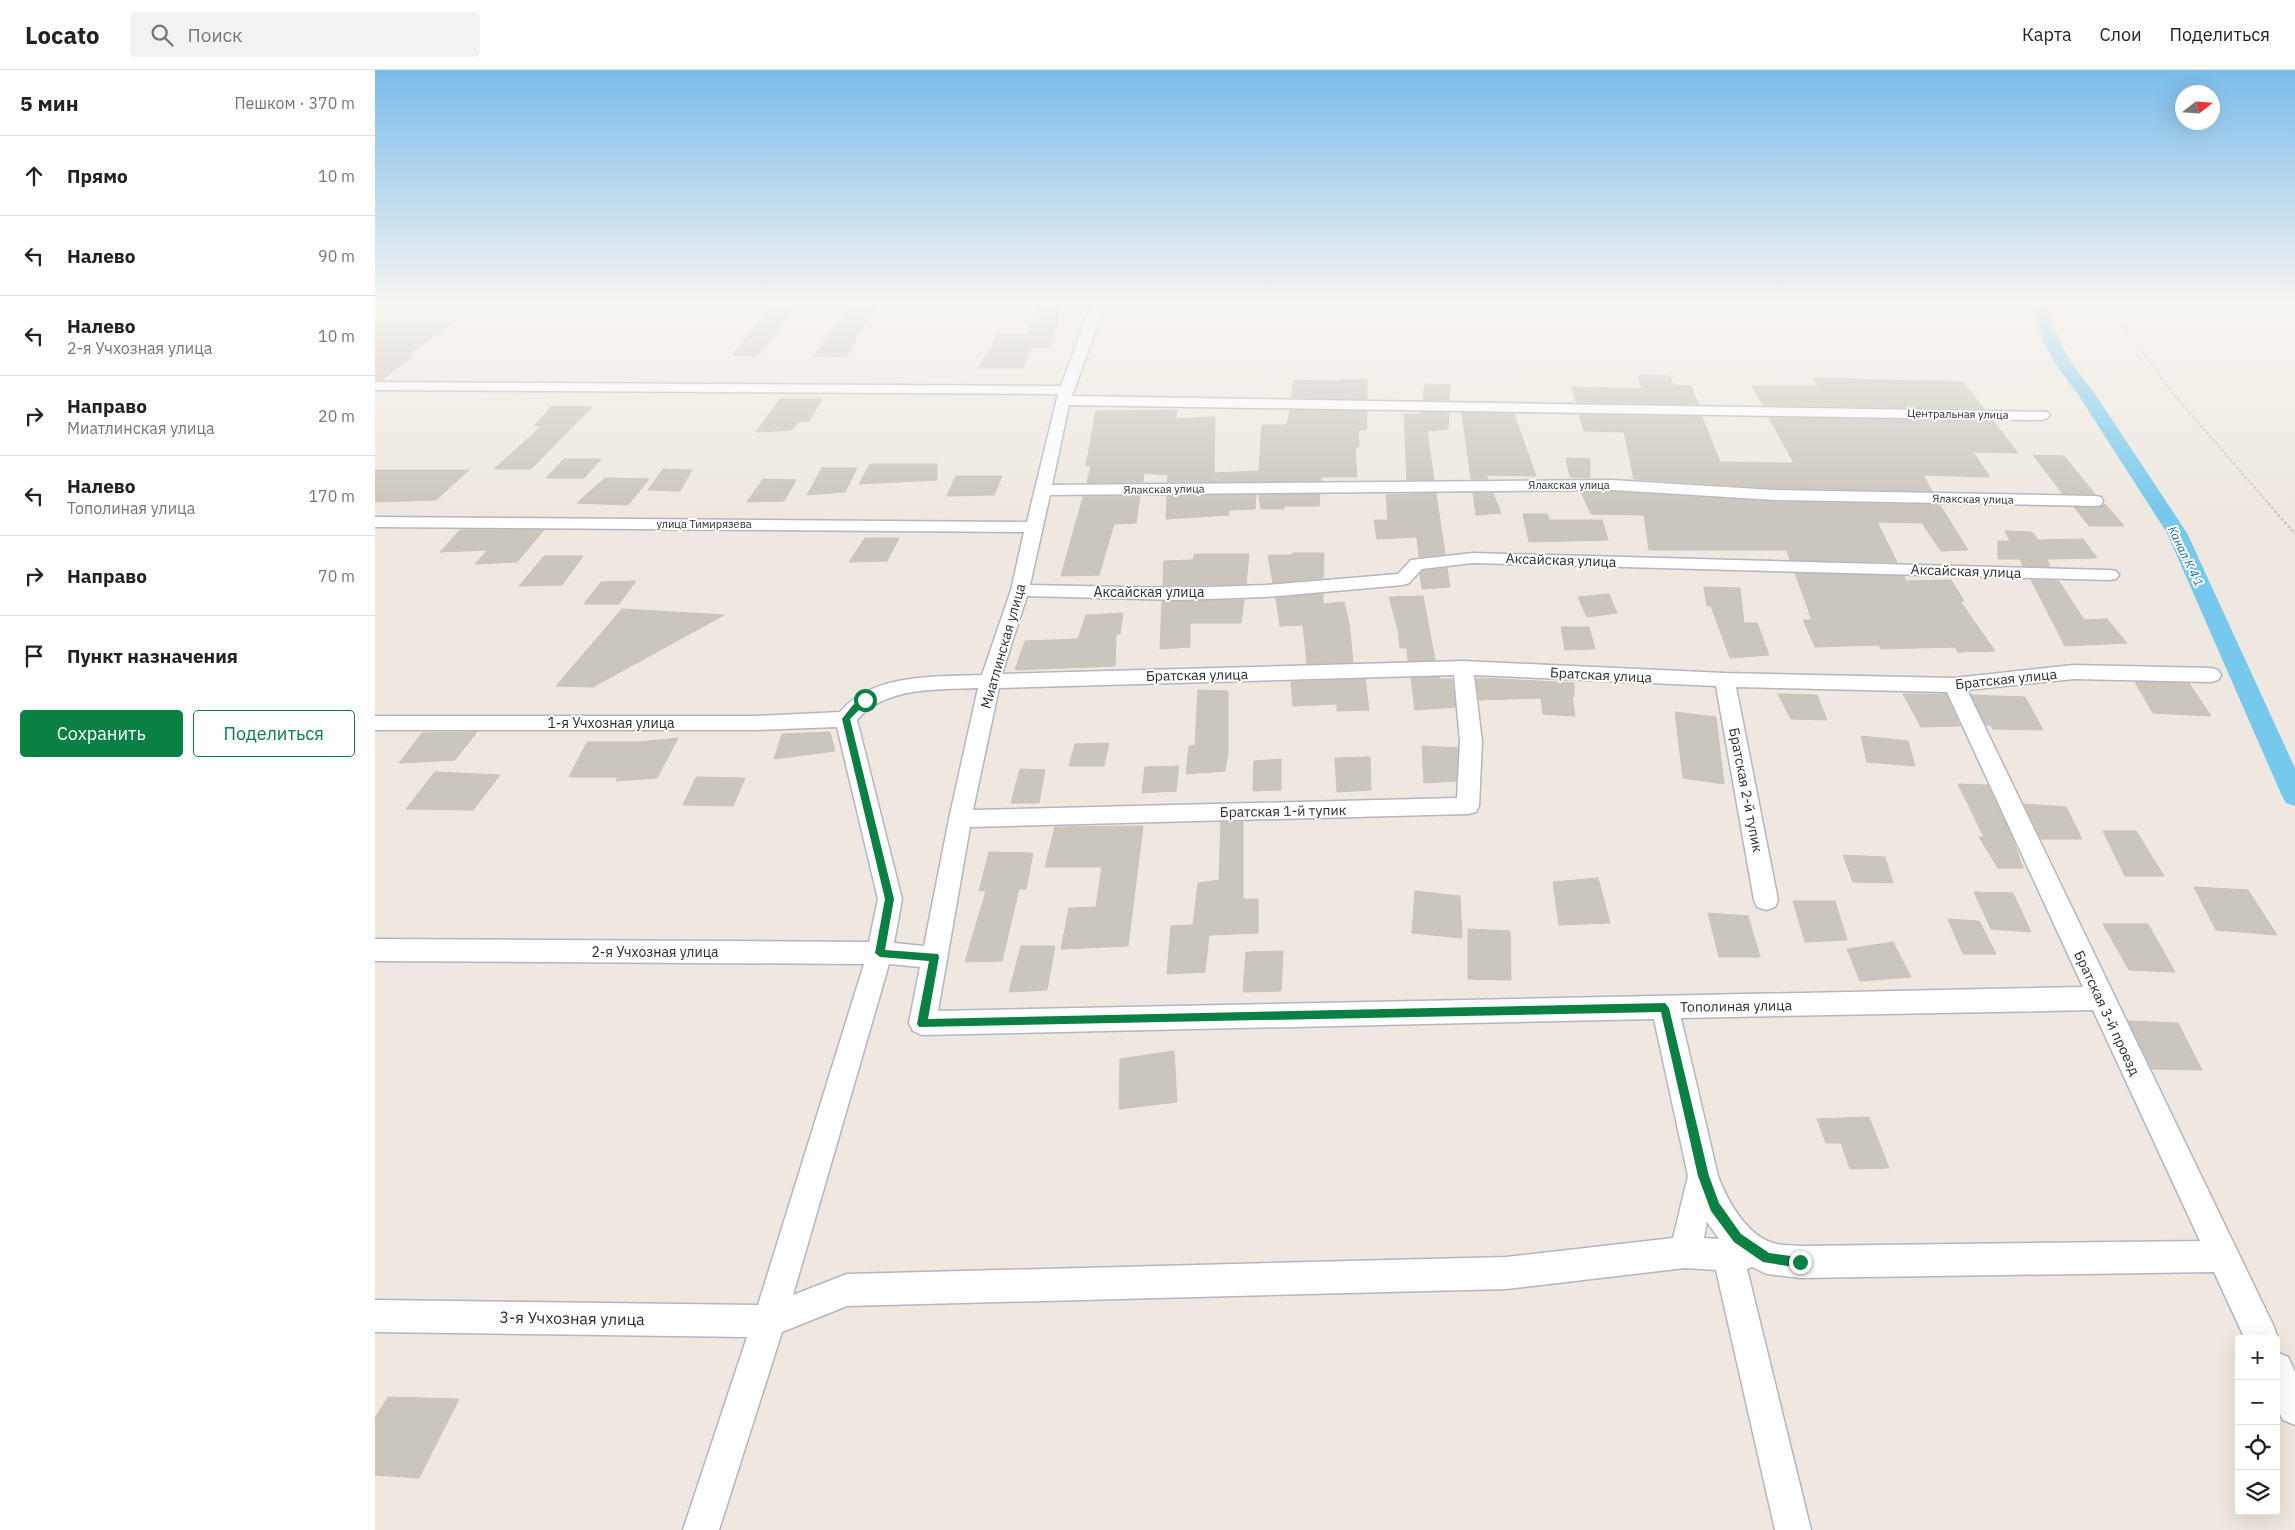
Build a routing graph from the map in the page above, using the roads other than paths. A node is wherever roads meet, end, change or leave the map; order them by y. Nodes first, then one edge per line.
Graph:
1 (1073, 372) edge
2 (375, 386) edge
3 (1065, 395) junction
4 (2042, 415) dead end
5 (1042, 490) junction
6 (2095, 501) dead end
7 (375, 522) edge
8 (1033, 526) junction
9 (2110, 575) dead end
10 (1020, 590) junction
11 (1463, 668) junction
12 (2211, 675) dead end
13 (991, 680) junction
14 (1725, 680) junction
15 (1954, 685) junction
16 (846, 719) junction
17 (375, 723) edge
18 (960, 819) junction
19 (1767, 900) dead end
20 (375, 950) edge
21 (880, 953) junction
22 (934, 957) junction
23 (2100, 998) junction
24 (1665, 1008) junction
25 (922, 1024) joint
26 (1703, 1176) junction
27 (1685, 1252) junction
28 (1728, 1255) junction
29 (2222, 1256) junction
30 (1767, 1258) junction
31 (375, 1316) edge
32 (769, 1321) junction
33 (2260, 1335) edge
34 (2280, 1377) edge
35 (2295, 1408) edge
36 (701, 1530) edge
37 (1793, 1530) edge

1 - 3 street, Миатлинская улица
2 - 3 street, Центральная улица
3 - 4 street, Центральная улица
3 - 5 street, Миатлинская улица
5 - 6 street, Ялакская улица
5 - 8 street, Миатлинская улица
7 - 8 street, улица Тимирязева
8 - 10 street, Миатлинская улица
9 - 10 street, Аксайская улица
10 - 13 street, Миатлинская улица
11 - 13 street, Братская улица
11 - 14 street, Братская улица
11 - 18 street, Братская 1-й тупик
12 - 15 street, Братская улица
13 - 16 street, Братская улица
13 - 18 street, Миатлинская улица
14 - 15 street, Братская улица
14 - 19 street, Братская 2-й тупик
15 - 23 street, Братская 3-й проезд
16 - 17 street, 1-я Учхозная улица
16 - 21 street
18 - 22 street, Миатлинская улица
20 - 21 street, 2-я Учхозная улица
21 - 22 street, 2-я Учхозная улица
21 - 32 street
22 - 25 street, Миатлинская улица
23 - 24 street, Тополиная улица
23 - 29 street, Братская 3-й проезд
24 - 25 street, Тополиная улица
24 - 26 street
26 - 27 street
26 - 30 street
27 - 28 street
27 - 32 street
28 - 30 street
28 - 37 street
29 - 30 street
29 - 33 street, Братская 3-й проезд
31 - 32 street, 3-я Учхозная улица
32 - 36 street
34 - 35 street

